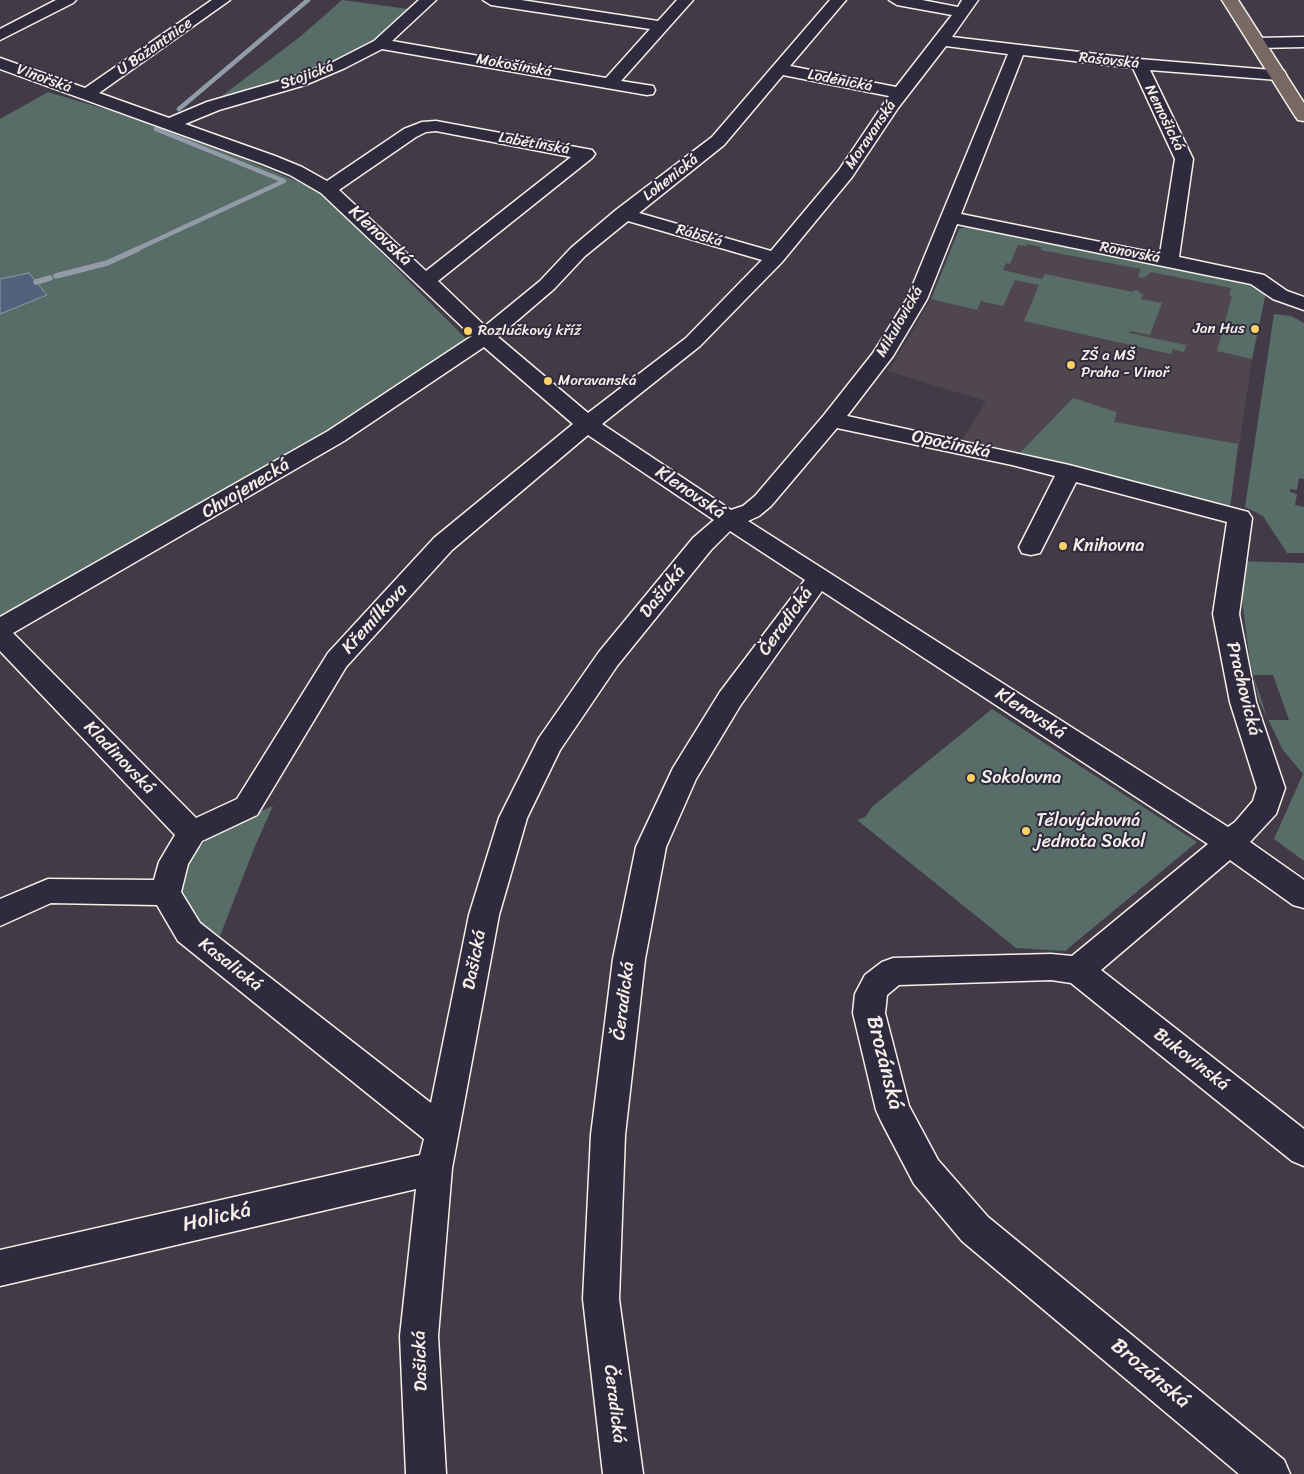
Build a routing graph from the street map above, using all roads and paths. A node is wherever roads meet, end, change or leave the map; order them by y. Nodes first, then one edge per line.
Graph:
1 (68, 0) edge
2 (222, 0) edge
3 (428, 0) edge
4 (491, 0) edge
5 (685, 0) edge
6 (838, 0) edge
7 (897, 0) edge
8 (1230, 0) edge
9 (966, 6) edge
10 (661, 26) junction
11 (0, 35) edge
12 (942, 41) junction
13 (1257, 42) junction
14 (1304, 42) edge
15 (380, 44) junction
16 (1017, 51) junction
17 (0, 63) edge
18 (1138, 64) junction
19 (779, 69) junction
20 (1278, 75) junction
21 (610, 83) junction
22 (647, 90) dead end
23 (900, 93) junction
24 (87, 94) junction
25 (1304, 116) edge
26 (169, 124) junction
27 (328, 189) junction
28 (623, 214) junction
29 (950, 217) junction
30 (776, 258) junction
31 (1169, 261) junction
32 (427, 280) junction
33 (1304, 304) edge
34 (485, 337) junction
35 (832, 420) junction
36 (587, 424) junction
37 (1069, 472) junction
38 (1240, 518) joint
39 (729, 519) junction
40 (1031, 547) dead end
41 (819, 578) junction
42 (0, 629) edge
43 (0, 635) edge
44 (192, 833) junction
45 (1229, 843) junction
46 (166, 893) junction
47 (1304, 896) edge
48 (0, 912) edge
49 (1078, 970) junction
50 (440, 1132) junction
51 (1304, 1150) edge
52 (435, 1168) junction
53 (0, 1268) edge
54 (426, 1474) edge
55 (623, 1474) edge
56 (1270, 1474) edge

1 - 11 street
2 - 24 street, U Bažantnice
3 - 15 street, Stojická
4 - 10 street
5 - 10 street
6 - 19 street, Lohenická
7 - 9 street
8 - 13 main road
9 - 12 street, Moravanská
10 - 21 street
12 - 16 street, Rašovská
12 - 23 street, Moravanská
13 - 14 street
13 - 20 main road
15 - 21 street, Mokošínská
15 - 26 street, Stojická
16 - 18 street, Rašovská
16 - 29 street, Mikulovická
17 - 24 street, Vinořská
18 - 20 street, Rašovská
18 - 31 street, Nemošická
19 - 23 street, Loděnická
19 - 28 street, Lohenická
20 - 25 main road
21 - 22 street, Mokošínská
23 - 30 street, Moravanská
24 - 26 street, Klenovská
26 - 27 street, Klenovská
27 - 32 street, Klenovská
27 - 32 street, Labětínská
28 - 30 street, Rábská
28 - 34 street, Lohenická
29 - 31 street, Ronovská
29 - 35 street, Mikulovická
30 - 36 street, Moravanská
31 - 33 street, Ronovská
32 - 34 street, Klenovská
34 - 36 street, Klenovská
34 - 42 street, Chvojenecká
35 - 37 street, Opočínská
35 - 39 street, Mikulovická
36 - 39 street, Klenovská
36 - 44 street, Křemílkova
37 - 38 street, Opočínská
37 - 40 street
38 - 45 street, Prachovická
39 - 41 street, Klenovská
39 - 50 street, Dašická
41 - 45 street, Klenovská
41 - 55 street, Čeradická
43 - 44 street, Kladinovská
44 - 46 street
45 - 47 street, Klenovská
45 - 49 street
46 - 48 street
46 - 50 street, Kasalická
49 - 51 street, Bukovinská
49 - 56 street, Brozánská
50 - 52 street, Dašická
52 - 53 street, Holická
52 - 54 street, Dašická

